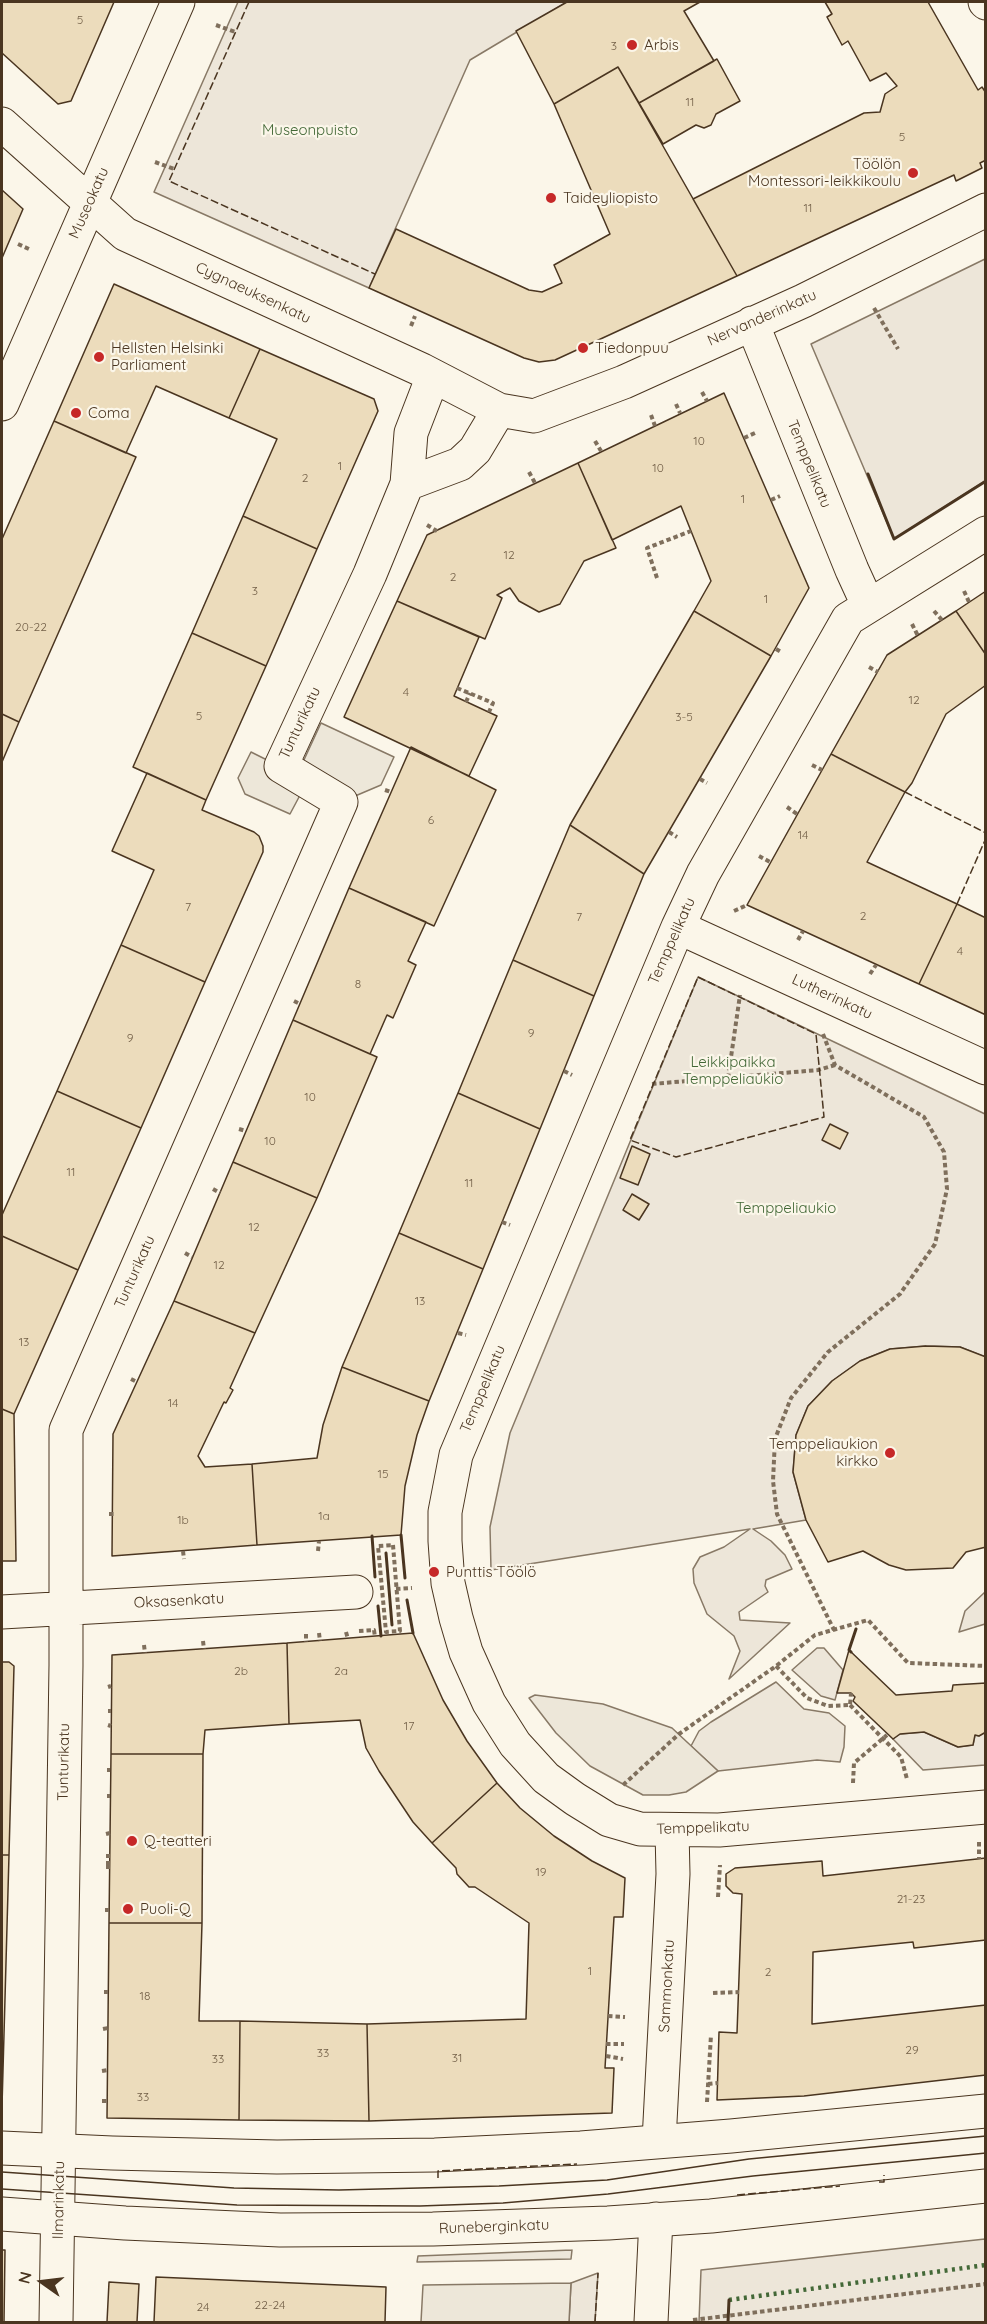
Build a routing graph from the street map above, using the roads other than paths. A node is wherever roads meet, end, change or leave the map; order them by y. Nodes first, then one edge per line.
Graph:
1 (178, 2) edge
2 (2, 124) edge
3 (89, 203) junction
4 (986, 210) edge
5 (752, 323) junction
6 (433, 376) junction
7 (2, 404) edge
8 (499, 410) junction
9 (534, 416) joint
10 (407, 484) junction
11 (986, 533) edge
12 (868, 605) junction
13 (678, 927) junction
14 (986, 1068) edge
15 (356, 1592) dead end
16 (66, 1608) junction
17 (2, 1612) edge
18 (986, 1807) edge
19 (672, 1831) junction
20 (986, 2111) edge
21 (659, 2140) junction
22 (2, 2148) edge
23 (60, 2150) junction
24 (986, 2186) edge
25 (2, 2214) edge
26 (59, 2219) junction
27 (656, 2219) junction
28 (56, 2322) edge
29 (651, 2322) edge

1 - 3 street, Museokatu
2 - 3 street, Cygnaeuksenkatu
3 - 6 street, Cygnaeuksenkatu
3 - 7 street, Museokatu
4 - 5 street, Nervanderinkatu
5 - 9 street, Nervanderinkatu
5 - 12 street, Temppelikatu
6 - 8 street, Cygnaeuksenkatu
6 - 10 street, Tunturikatu
8 - 9 street, Cygnaeuksenkatu
8 - 10 street
10 - 16 street, Tunturikatu
11 - 12 street, Temppelikatu
12 - 13 street, Temppelikatu
13 - 14 street, Lutherinkatu
13 - 19 street, Temppelikatu
15 - 16 street, Oksasenkatu
16 - 17 street, Oksasenkatu
16 - 23 street, Tunturikatu
18 - 19 street, Temppelikatu
19 - 21 street, Sammonkatu
20 - 21 street
21 - 23 street
22 - 23 street
23 - 26 street, Ilmarinkatu
24 - 27 street, Runeberginkatu
25 - 26 street, Runeberginkatu
26 - 27 street, Runeberginkatu
26 - 28 street, Ilmarinkatu
27 - 29 street

